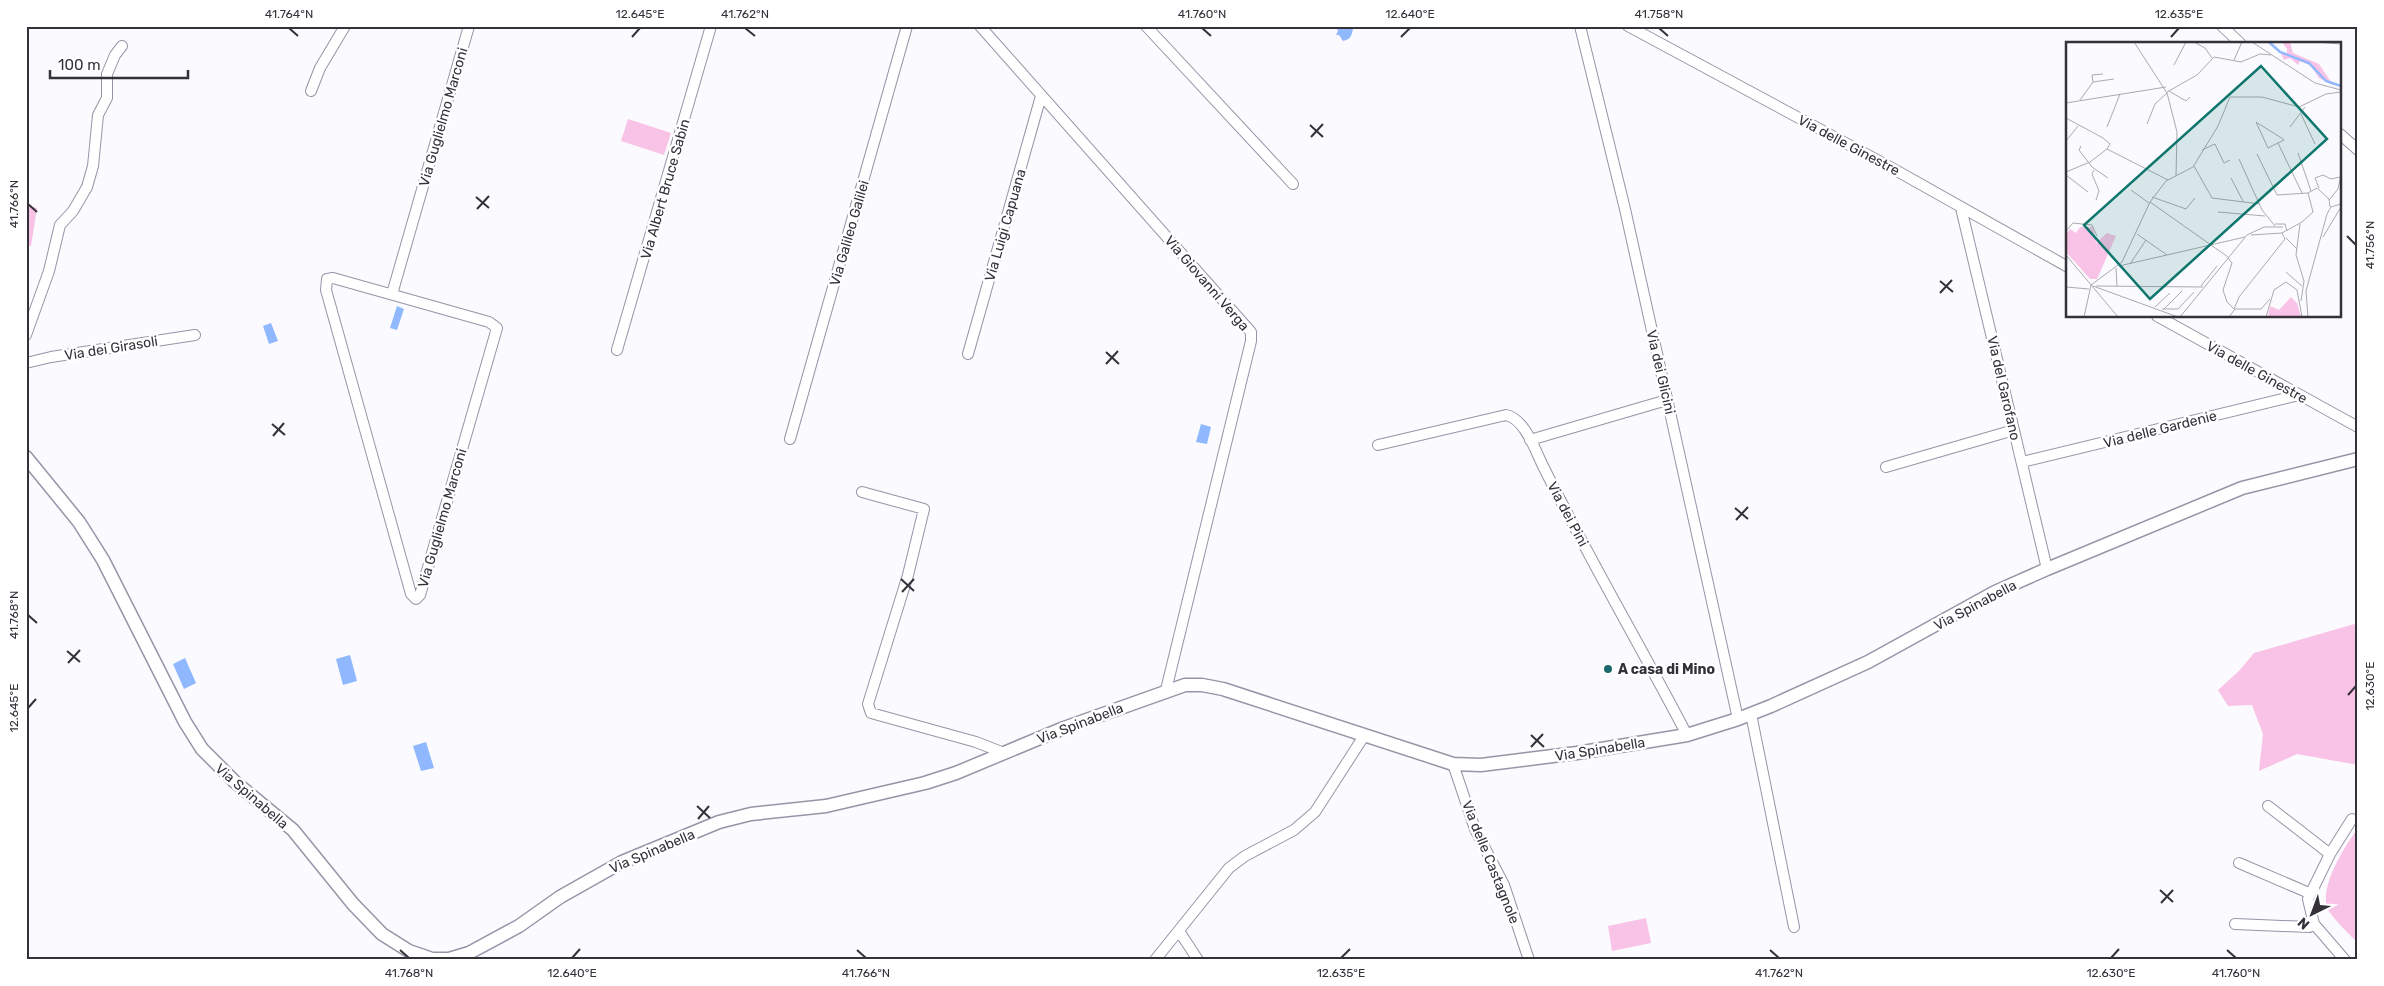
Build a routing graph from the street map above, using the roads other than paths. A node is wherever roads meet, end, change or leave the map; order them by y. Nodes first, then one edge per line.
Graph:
1 (345, 26) edge
2 (469, 26) edge
3 (711, 26) edge
4 (907, 26) edge
5 (980, 26) edge
6 (1146, 26) edge
7 (1580, 26) edge
8 (1628, 26) edge
9 (2222, 26) edge
10 (2239, 42) edge
11 (122, 46) dead end
12 (311, 91) dead end
13 (1041, 96) junction
14 (2342, 136) edge
15 (2358, 150) edge
16 (1293, 184) dead end
17 (1961, 208) junction
18 (2066, 266) edge
19 (392, 294) junction
20 (2161, 318) edge
21 (26, 334) edge
22 (195, 335) dead end
23 (617, 350) dead end
24 (968, 354) dead end
25 (26, 363) edge
26 (2299, 395) junction
27 (1667, 400) junction
28 (2358, 428) edge
29 (2014, 430) junction
30 (790, 439) dead end
31 (1530, 440) junction
32 (1378, 445) dead end
33 (26, 457) edge
34 (2358, 459) edge
35 (2022, 462) junction
36 (1886, 467) dead end
37 (862, 492) dead end
38 (2047, 569) junction
39 (1166, 690) junction
40 (1751, 714) junction
41 (1738, 719) junction
42 (1687, 735) junction
43 (1364, 736) junction
44 (1004, 753) junction
45 (1453, 764) junction
46 (2268, 806) dead end
47 (2352, 819) dead end
48 (2330, 854) junction
49 (2239, 863) dead end
50 (2309, 893) junction
51 (2235, 924) dead end
52 (2314, 924) junction
53 (1794, 927) dead end
54 (1179, 931) junction
55 (1155, 960) edge
56 (1198, 960) edge
57 (1529, 960) edge
58 (2345, 960) edge

1 - 12 street
2 - 19 street, Via Guglielmo Marconi
3 - 23 street, Via Albert Bruce Sabin
4 - 30 street, Via Galileo Galilei
5 - 13 street, Via Giovanni Verga
6 - 16 street
7 - 27 street, Via dei Glicini
8 - 17 street, Via delle Ginestre
9 - 10 street
11 - 21 street
13 - 24 street, Via Luigi Capuana
13 - 39 street, Via Giovanni Verga
14 - 15 street
17 - 18 street, Via delle Ginestre
17 - 29 street, Via del Garofano
19 - 19 street, Via Guglielmo Marconi
20 - 26 street, Via delle Ginestre
22 - 25 street, Via dei Girasoli
26 - 28 street, Via delle Ginestre
26 - 35 street, Via delle Gardenie
27 - 31 street
27 - 41 street, Via dei Glicini
29 - 35 street, Via del Garofano
29 - 36 street
31 - 32 street, Via dei Pini
31 - 42 street, Via dei Pini
33 - 44 street, Via Spinabella
34 - 38 street, Via Spinabella
35 - 38 street, Via del Garofano
37 - 44 street
38 - 40 street, Via Spinabella
39 - 43 street, Via Spinabella
39 - 44 street, Via Spinabella
40 - 41 street, Via Spinabella
40 - 53 street
41 - 42 street, Via Spinabella
42 - 45 street, Via Spinabella
43 - 45 street, Via Spinabella
43 - 54 street
45 - 57 street, Via delle Castagnole
46 - 48 street
47 - 48 street
48 - 50 street
49 - 50 street
50 - 52 street
51 - 52 street
52 - 58 street
54 - 55 street
54 - 56 street

